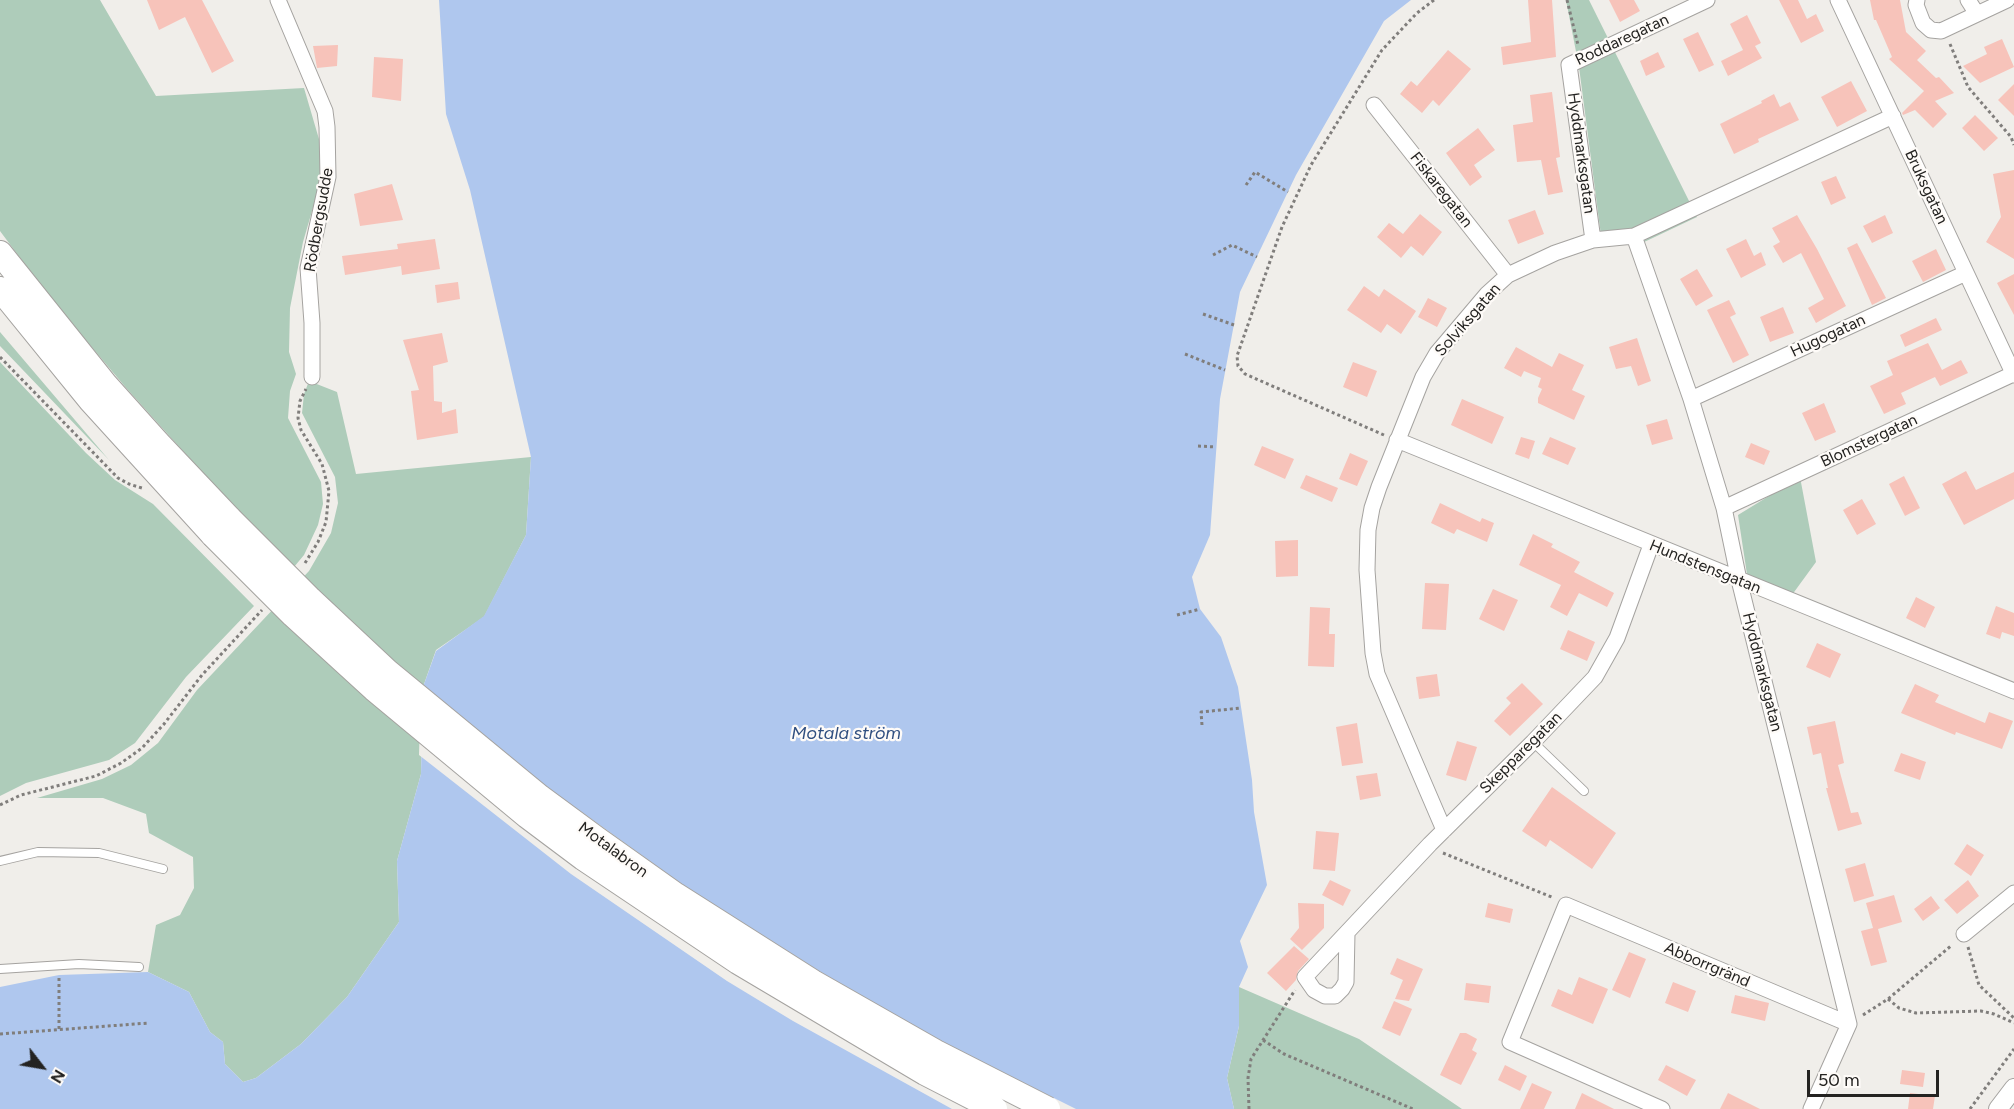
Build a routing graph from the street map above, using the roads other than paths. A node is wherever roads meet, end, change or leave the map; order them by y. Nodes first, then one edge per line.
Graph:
1 (278, 0) edge
2 (1707, 0) edge
3 (1838, 0) edge
4 (1917, 0) edge
5 (1968, 0) edge
6 (2007, 0) edge
7 (1977, 14) junction
8 (1575, 62) joint
9 (1374, 105) dead end
10 (1893, 116) junction
11 (1634, 236) junction
12 (1593, 240) junction
13 (0, 253) edge
14 (1966, 273) junction
15 (1508, 276) junction
16 (0, 289) edge
17 (2014, 374) edge
18 (312, 377) road end
19 (1691, 399) junction
20 (1397, 440) junction
21 (1724, 508) junction
22 (221, 527) junction
23 (1652, 545) junction
24 (1739, 580) junction
25 (2014, 692) edge
26 (1533, 742) junction
27 (1584, 791) dead end
28 (1444, 830) junction
29 (0, 861) edge
30 (163, 869) dead end
31 (2014, 893) edge
32 (1347, 933) junction
33 (1964, 934) road end
34 (139, 967) dead end
35 (0, 969) edge
36 (1849, 1024) junction
37 (2014, 1088) edge
38 (995, 1109) edge
39 (1048, 1109) edge
40 (1662, 1109) edge
41 (1811, 1109) edge
42 (1998, 1109) edge

1 - 18 street, Rödbergsudde
2 - 8 street, Roddaregatan
3 - 10 street, Bruksgatan
4 - 7 street
5 - 7 street
6 - 7 street
8 - 12 street, Hyddmarksgatan
9 - 15 street, Fiskaregatan
10 - 11 street, Solviksgatan
10 - 14 street, Bruksgatan
11 - 12 street, Solviksgatan
11 - 19 street, Hyddmarksgatan
12 - 15 street, Solviksgatan
13 - 22 highway
14 - 17 street, Bruksgatan
14 - 19 street, Hugogatan
15 - 20 street, Solviksgatan
16 - 22 highway
17 - 21 street, Blomstergatan
19 - 21 street, Hyddmarksgatan
20 - 23 street, Hundstensgatan
20 - 28 street, Solviksgatan
21 - 24 street, Hyddmarksgatan
22 - 38 highway, Motalabron, bridge
22 - 39 highway, Motalabron, bridge
23 - 24 street, Hundstensgatan
23 - 26 street, Skepparegatan
24 - 25 street, Hundstensgatan
24 - 36 street, Hyddmarksgatan
26 - 27 lane
26 - 28 street, Skepparegatan
28 - 32 street, Skepparegatan
29 - 30 lane
31 - 33 street
32 - 32 street, Skepparegatan
34 - 35 lane
36 - 40 street, Abborrgränd
36 - 41 street
37 - 42 street

